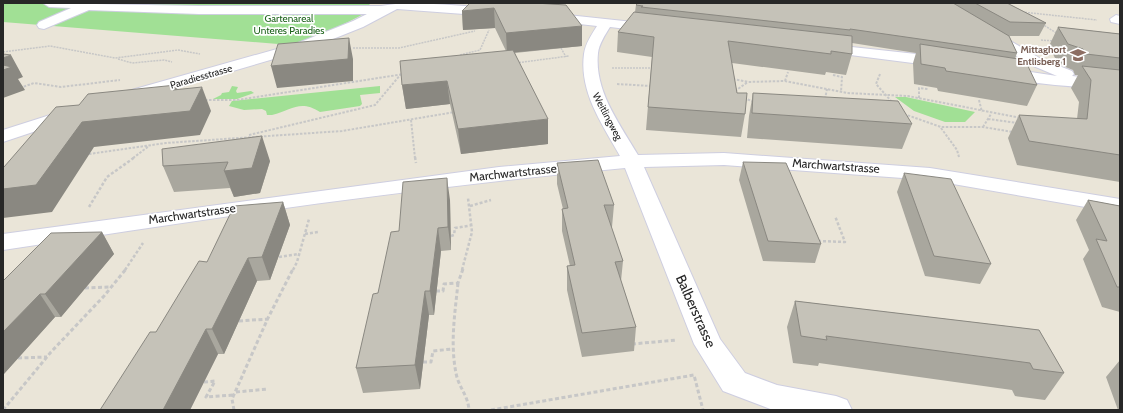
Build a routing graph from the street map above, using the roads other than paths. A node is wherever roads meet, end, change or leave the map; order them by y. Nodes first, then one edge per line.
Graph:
1 (49, 3) edge
2 (937, 3) edge
3 (92, 5) edge
4 (389, 8) junction
5 (506, 14) edge
6 (538, 16) edge
7 (605, 24) junction
8 (44, 25) dead end
9 (667, 29) edge
10 (811, 47) edge
11 (957, 64) edge
12 (993, 71) edge
13 (1081, 81) junction
14 (1120, 86) edge
15 (118, 99) edge
16 (88, 108) edge
17 (3, 136) edge
18 (632, 160) junction
19 (1120, 206) edge
20 (3, 242) edge
21 (836, 410) edge

1 - 3 street
2 - 13 street
3 - 4 street
3 - 8 street
4 - 5 street
4 - 15 street, Paradiesstrasse
6 - 7 street
7 - 9 street
7 - 18 street, Weitlingweg
10 - 11 street
12 - 13 street
13 - 14 street
16 - 17 street
18 - 19 street, Marchwartstrasse
18 - 20 street, Marchwartstrasse
18 - 21 street, Balberstrasse

